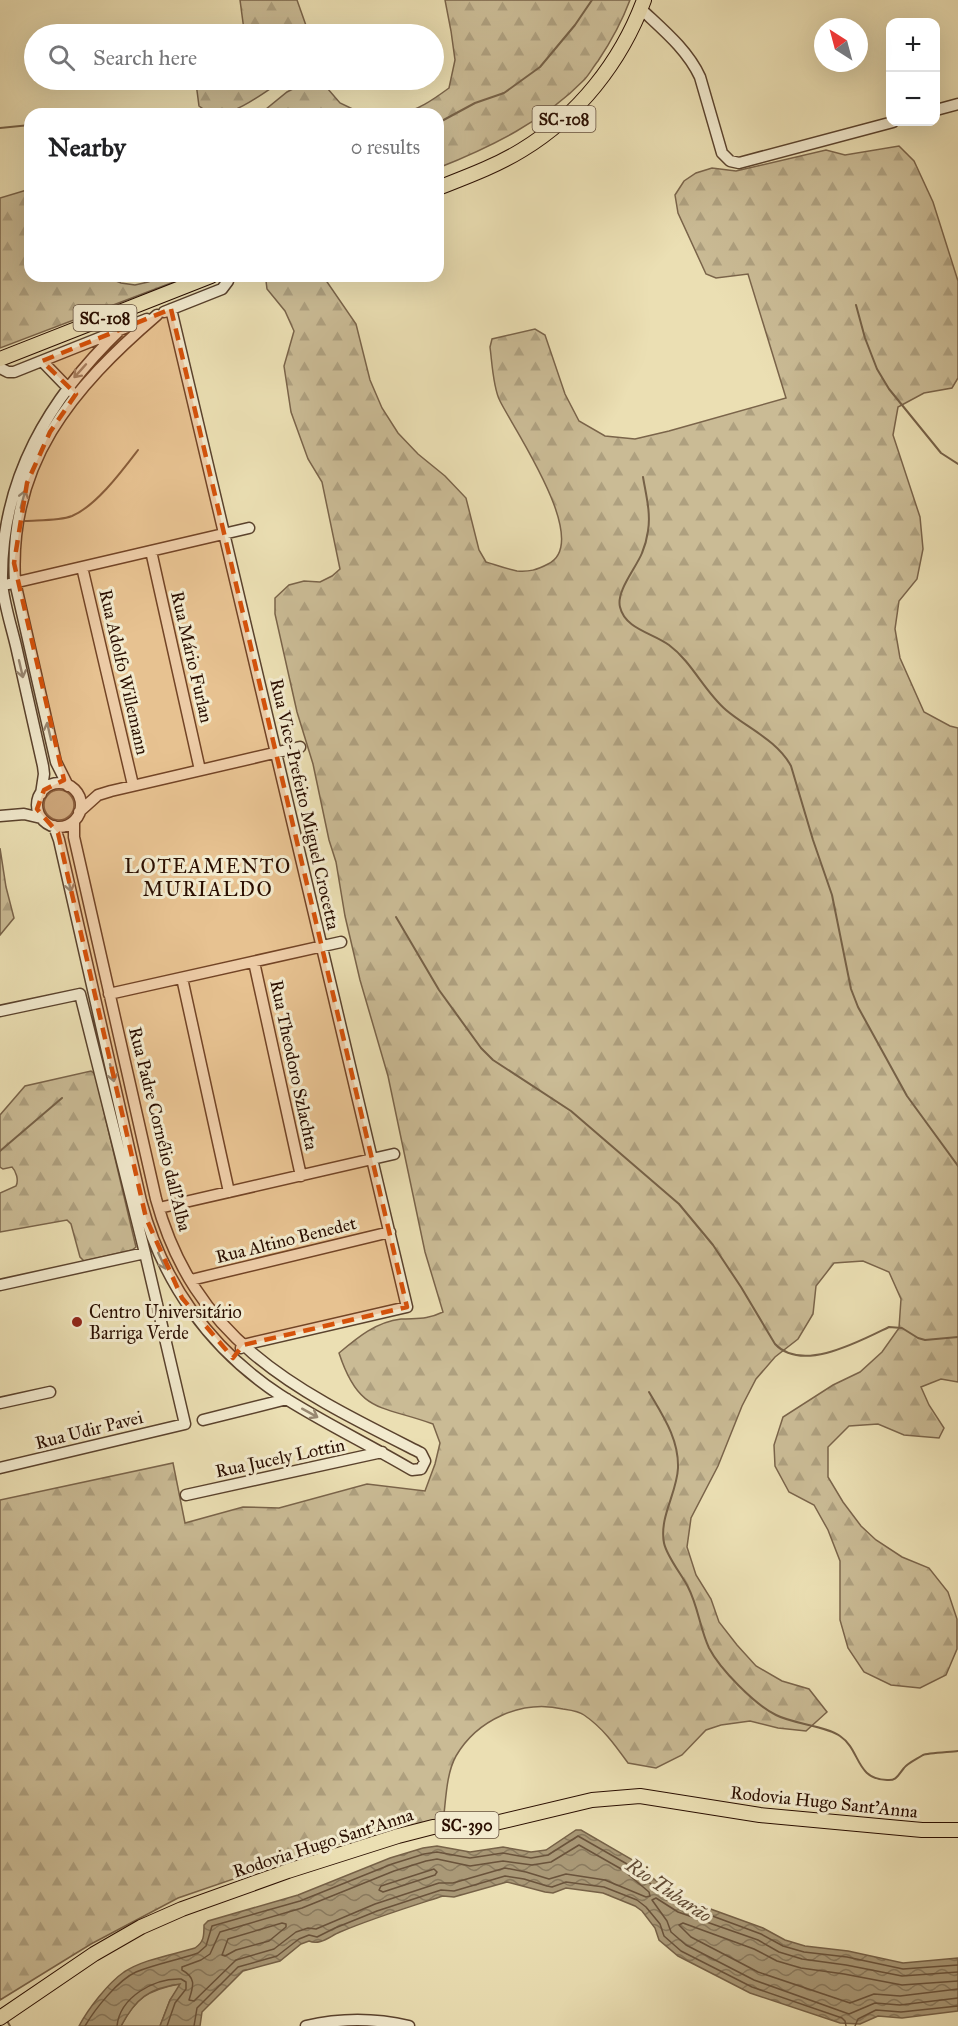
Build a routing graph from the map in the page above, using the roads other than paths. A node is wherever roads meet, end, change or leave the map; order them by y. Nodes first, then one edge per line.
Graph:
1 (642, 4) edge
2 (958, 104) edge
3 (940, 109) edge
4 (886, 124) edge
5 (444, 186) edge
6 (196, 282) edge
7 (227, 282) edge
8 (171, 309) junction
9 (157, 315) junction
10 (121, 329) junction
11 (0, 359) edge
12 (42, 361) junction
13 (0, 368) edge
14 (66, 387) junction
15 (76, 394) junction
16 (249, 528) dead end
17 (224, 534) junction
18 (151, 551) junction
19 (82, 567) junction
20 (15, 582) junction
21 (1, 586) edge
22 (300, 747) dead end
23 (276, 753) junction
24 (200, 770) junction
25 (133, 785) junction
26 (70, 787) junction
27 (98, 795) junction
28 (39, 796) junction
29 (15, 813) junction
30 (0, 816) edge
31 (76, 816) junction
32 (41, 818) junction
33 (54, 826) junction
34 (341, 942) dead end
35 (322, 946) junction
36 (254, 962) junction
37 (182, 978) junction
38 (110, 994) junction
39 (0, 1011) edge
40 (394, 1154) dead end
41 (372, 1159) junction
42 (301, 1176) junction
43 (229, 1192) junction
44 (159, 1208) junction
45 (390, 1232) junction
46 (145, 1253) junction
47 (190, 1280) junction
48 (0, 1286) edge
49 (243, 1345) junction
50 (233, 1358) junction
51 (50, 1392) dead end
52 (287, 1400) junction
53 (0, 1403) edge
54 (203, 1420) dead end
55 (382, 1452) junction
56 (0, 1468) edge
57 (186, 1495) dead end
58 (958, 1830) edge
59 (0, 2018) edge
60 (306, 2026) edge
61 (409, 2026) edge

1 - 4 street
1 - 5 main road, SC-108
2 - 3 street
6 - 11 main road, SC-108
7 - 8 street
8 - 9 street
8 - 17 street, Rua Vice-Prefeito Miguel Crocetta
9 - 10 street
9 - 15 street
10 - 12 street
10 -> 14 street
12 - 13 street
12 - 14 street
14 - 15 street
14 - 21 street
20 -> 15 street
16 - 17 street
17 - 18 street
17 - 23 street, Rua Vice-Prefeito Miguel Crocetta
18 - 19 street
18 - 24 street, Rua Mário Furlan
19 - 20 street
19 - 25 street, Rua Adolfo Willemann
20 - 21 street
26 -> 20 street
21 -> 28 street
22 - 23 street
23 - 24 street
23 - 35 street, Rua Vice-Prefeito Miguel Crocetta
24 - 25 street
25 - 27 street
26 - 27 street
26 - 28 street
26 - 31 street
27 - 31 street
28 - 29 street
28 - 32 street
29 - 30 street
29 - 32 street
31 - 33 street
31 - 38 street, Rua Padre Cornélio dall'Alba
32 - 33 street
33 -> 50 street, Rua Padre Cornélio dall'Alba
34 - 35 street
35 - 36 street
35 - 41 street, Rua Vice-Prefeito Miguel Crocetta
36 - 37 street
36 - 42 street, Rua Theodoro Szlachta
37 - 38 street
37 - 43 street
38 - 44 street, Rua Padre Cornélio dall'Alba
39 - 46 street
40 - 41 street
41 - 42 street
41 - 45 street, Rua Vice-Prefeito Miguel Crocetta
42 - 43 street
43 - 44 street
44 - 47 street, Rua Padre Cornélio dall'Alba
45 - 47 street, Rua Altino Benedet
45 - 49 street, Rua Vice-Prefeito Miguel Crocetta
46 - 48 street
46 - 56 street, Rua Udir Pavei
47 - 49 street, Rua Padre Cornélio dall'Alba
49 - 50 street
49 - 55 street, Rua Padre Cornélio dall'Alba
50 - 52 street, Rua Padre Cornélio dall'Alba
51 - 53 street
52 - 54 street
52 -> 55 street, Rua Padre Cornélio dall'Alba
55 - 57 street, Rua Jucely Lottin
58 - 59 main road, Rodovia Hugo Sant'Anna / SC-390
60 - 61 street

